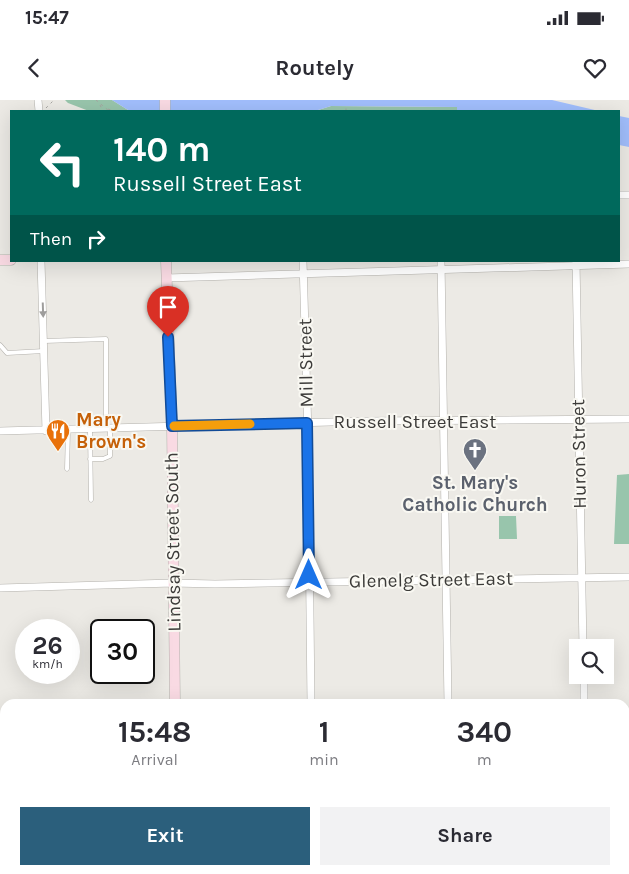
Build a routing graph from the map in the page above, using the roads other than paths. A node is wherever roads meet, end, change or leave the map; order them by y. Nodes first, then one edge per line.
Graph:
1 (38, 101) edge
2 (41, 110) edge
3 (41, 262) edge
4 (166, 262) edge
5 (303, 262) edge
6 (441, 262) edge
7 (576, 263) edge
8 (629, 264) edge
9 (441, 270) junction
10 (304, 274) junction
11 (166, 278) junction
12 (44, 341) junction
13 (0, 345) edge
14 (44, 351) junction
15 (629, 419) edge
16 (580, 420) junction
17 (444, 422) junction
18 (307, 423) junction
19 (172, 426) junction
20 (108, 429) junction
21 (68, 430) junction
22 (90, 430) junction
23 (0, 431) edge
24 (46, 431) junction
25 (90, 459) junction
26 (67, 469) dead end
27 (91, 500) dead end
28 (629, 577) edge
29 (581, 578) junction
30 (446, 579) junction
31 (309, 582) junction
32 (173, 583) junction
33 (0, 588) edge
34 (583, 639) edge
35 (584, 684) edge
36 (175, 699) edge
37 (311, 699) edge
38 (448, 699) edge
39 (584, 699) edge

1 - 2 street
3 -> 12 street
4 - 11 main road, Lindsay Street South
5 - 10 street, Mill Street
6 - 9 street
7 - 8 street
7 - 9 street
7 - 16 street, Huron Street
9 - 10 street
9 - 17 street
10 - 11 street
10 - 18 street, Mill Street
11 - 19 main road, Lindsay Street South
12 - 14 street
12 - 20 lane
13 - 14 lane
14 - 24 street
15 - 16 street, Russell Street East
16 - 17 street, Russell Street East
16 - 29 street, Huron Street
17 - 18 street, Russell Street East
17 - 30 street
18 - 19 street, Russell Street East
18 - 31 street, Mill Street
19 - 20 street, Russell Street East
19 - 32 main road, Lindsay Street South
20 - 22 street, Russell Street East
20 - 25 lane
21 - 22 street, Russell Street East
21 - 24 street, Russell Street East
21 - 26 lane
22 - 25 lane
23 - 24 street, Russell Street East
25 - 27 lane
28 - 29 street, Glenelg Street East
29 - 30 street, Glenelg Street East
29 - 34 street, Huron Street
30 - 31 street, Glenelg Street East
30 - 38 street
31 - 32 street, Glenelg Street East
31 - 37 street, Mill Street
32 - 33 street, Glenelg Street East
32 - 36 main road, Lindsay Street South
35 - 39 street

